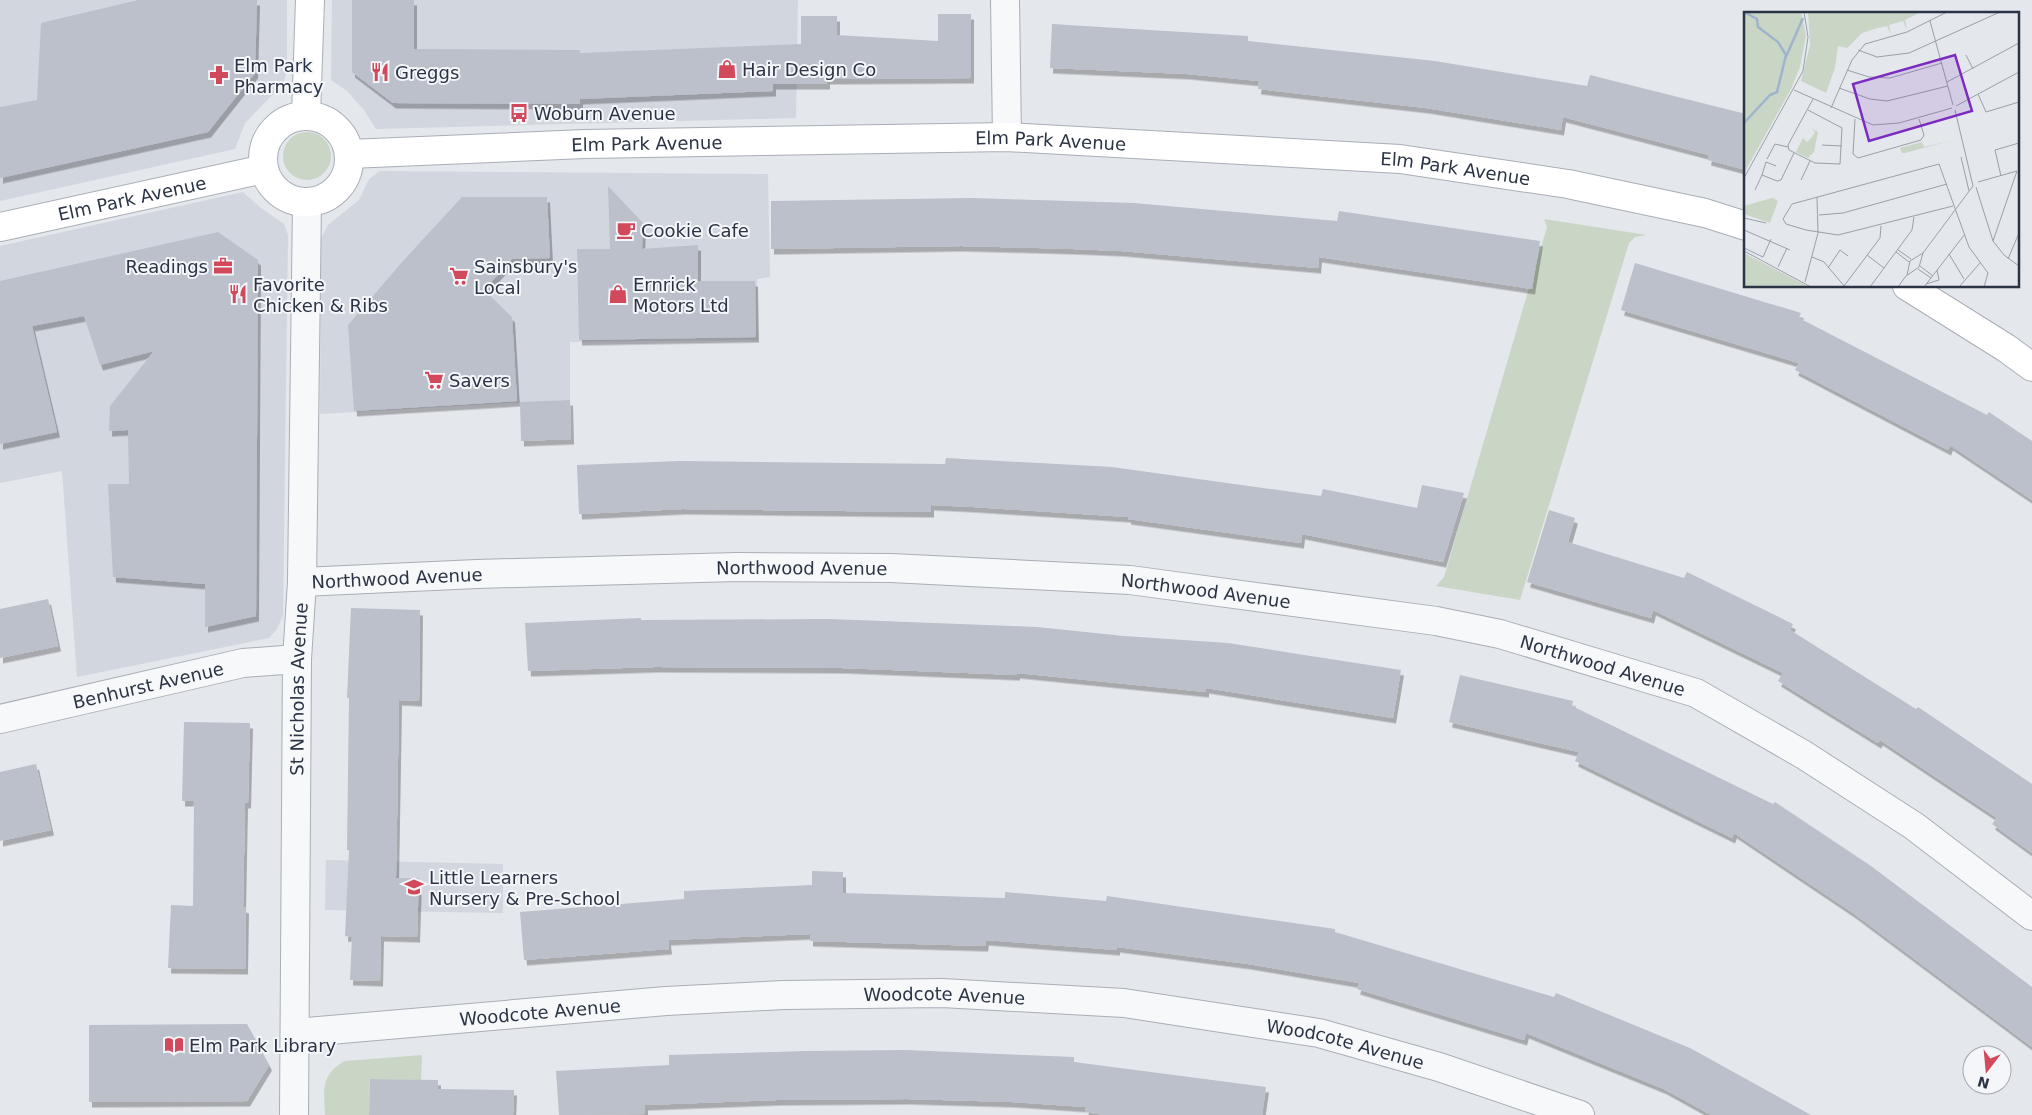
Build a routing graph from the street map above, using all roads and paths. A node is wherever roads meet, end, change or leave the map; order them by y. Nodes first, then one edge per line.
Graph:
1 (310, 0) edge
2 (1005, 0) edge
3 (306, 116) junction
4 (1007, 137) junction
5 (349, 154) junction
6 (264, 169) junction
7 (307, 203) junction
8 (1744, 225) edge
9 (0, 227) edge
10 (1910, 288) edge
11 (2032, 367) edge
12 (302, 582) junction
13 (298, 659) junction
14 (0, 719) edge
15 (2032, 916) edge
16 (295, 1032) junction
17 (294, 1115) edge
18 (1580, 1115) edge

1 - 3 street
2 - 4 street
3 - 5 street
3 - 6 street
4 - 5 street, Elm Park Avenue
4 - 8 street, Elm Park Avenue
5 - 7 street
6 - 7 street
6 - 9 street, Elm Park Avenue
7 - 12 street, St Nicholas Avenue
10 - 11 street
12 - 13 street, St Nicholas Avenue
12 - 15 street, Northwood Avenue
13 - 14 street, Benhurst Avenue
13 - 16 street, St Nicholas Avenue
16 - 17 street, St Nicholas Avenue
16 - 18 street, Woodcote Avenue

